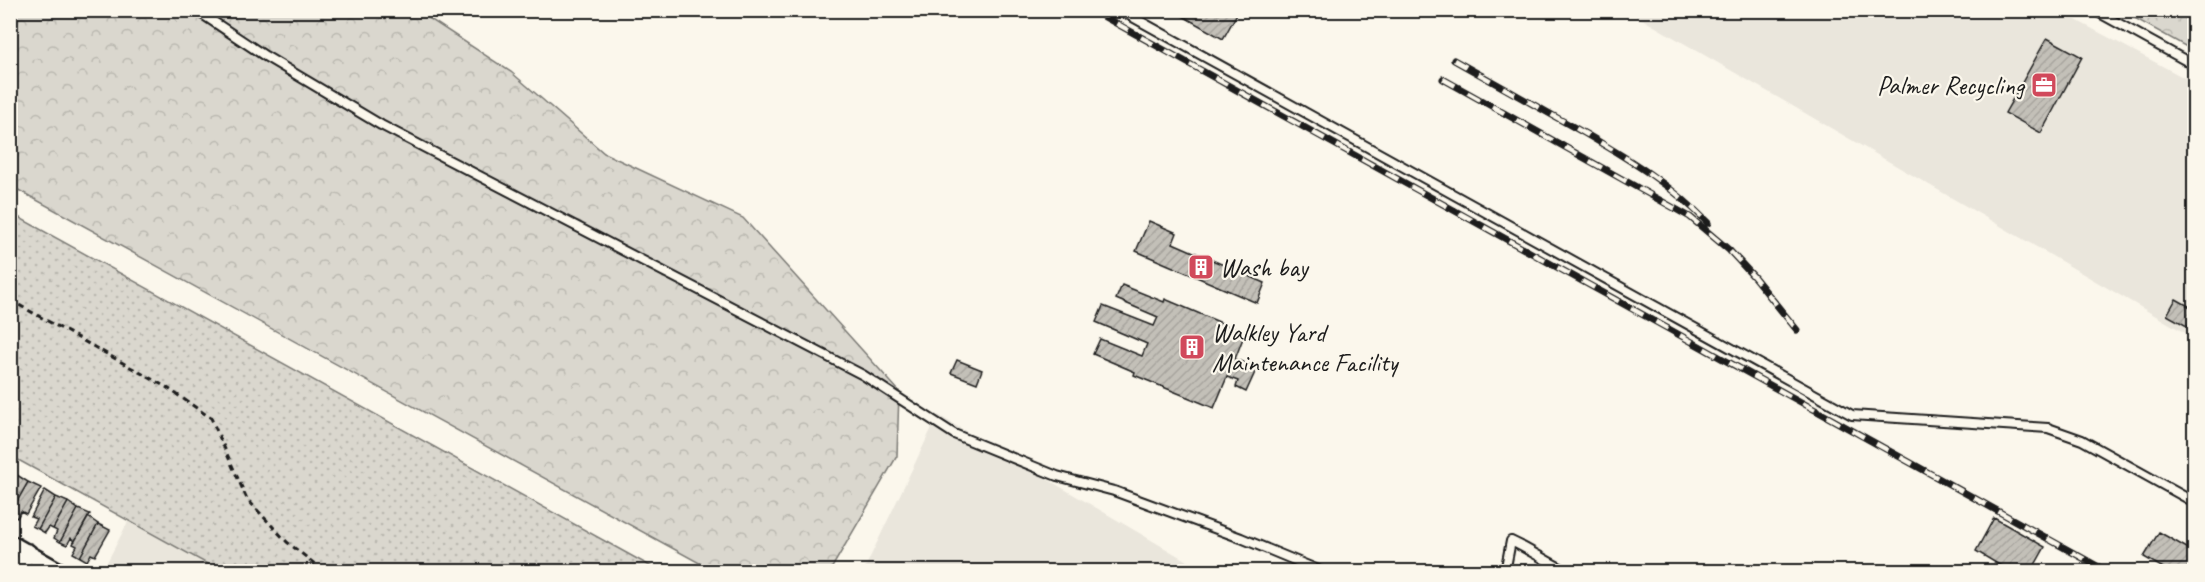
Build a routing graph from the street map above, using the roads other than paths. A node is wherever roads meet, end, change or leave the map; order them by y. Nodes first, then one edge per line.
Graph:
1 (196, 10) edge
2 (1120, 10) edge
3 (2094, 10) edge
4 (2194, 65) edge
5 (2194, 502) edge
6 (10, 543) edge
7 (28, 552) junction
8 (17, 572) edge
9 (61, 572) edge
10 (1323, 572) edge
11 (1505, 572) edge
12 (1569, 572) edge

1 - 10 lane
2 - 5 lane
3 - 4 lane
6 - 7 street
7 - 8 street
7 - 9 street
11 - 12 lane

